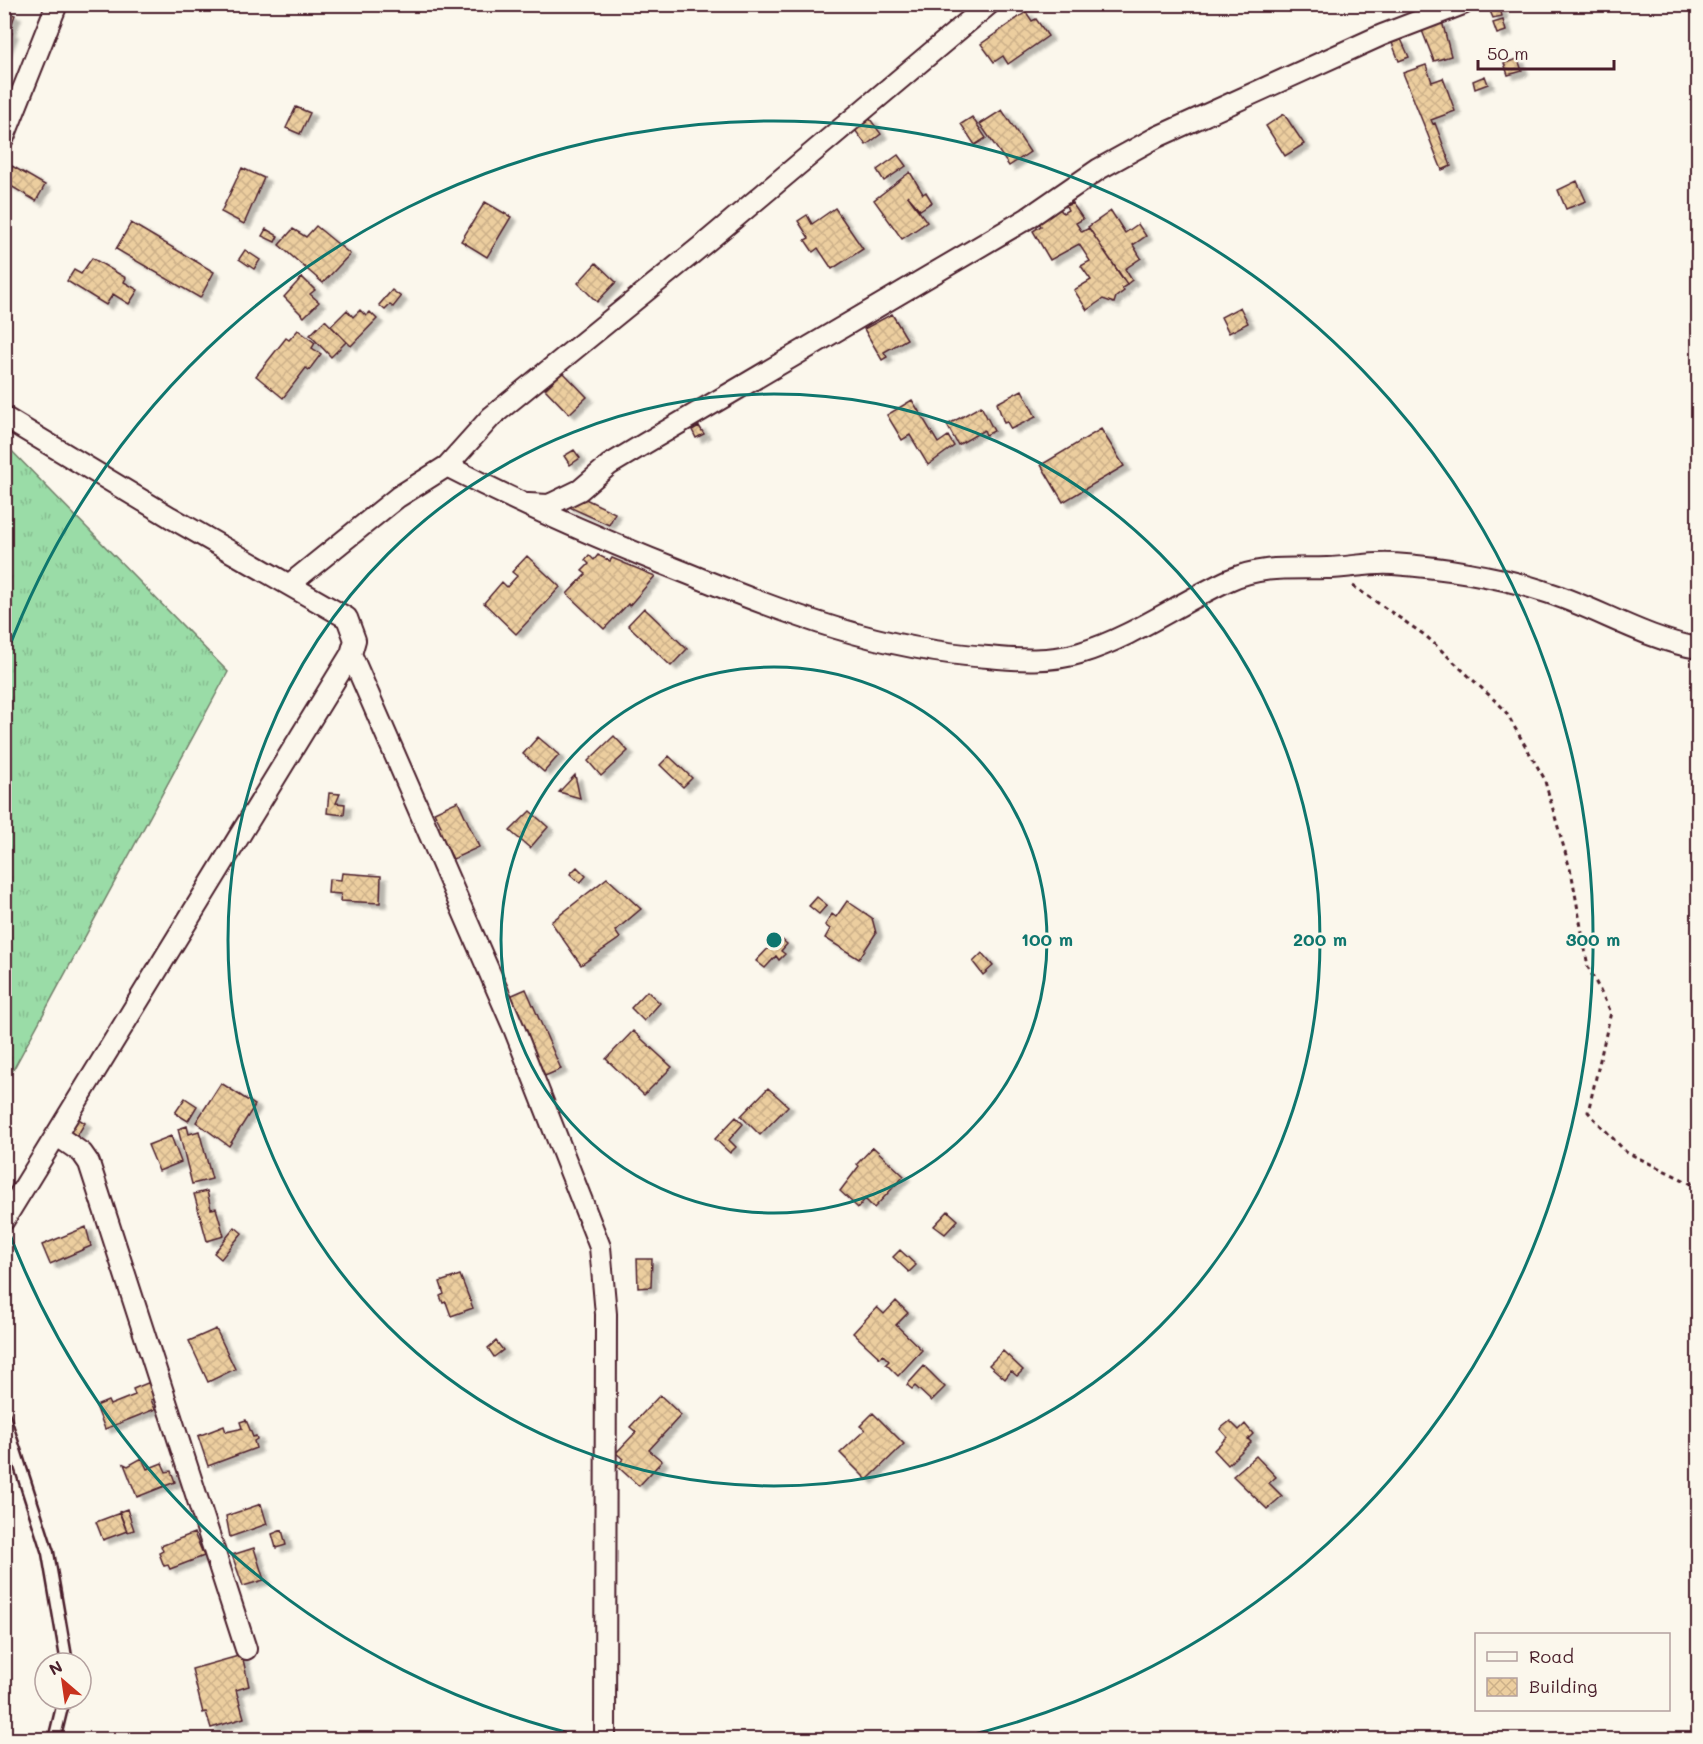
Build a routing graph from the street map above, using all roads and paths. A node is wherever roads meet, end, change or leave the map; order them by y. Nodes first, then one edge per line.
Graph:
1 (57, 4) edge
2 (989, 4) edge
3 (1463, 4) edge
4 (6, 131) edge
5 (4, 417) edge
6 (447, 466) junction
7 (522, 503) junction
8 (1326, 568) junction
9 (290, 584) junction
10 (1698, 648) edge
11 (351, 654) junction
12 (56, 1136) junction
13 (1698, 1187) edge
14 (4, 1220) edge
15 (4, 1416) edge
16 (246, 1648) dead end
17 (65, 1651) edge
18 (61, 1711) edge
19 (54, 1740) edge
20 (605, 1740) edge

1 - 4 street
2 - 6 street
3 - 7 street
5 - 9 street
6 - 7 street
6 - 9 street
7 - 8 street
8 - 10 street
8 - 13 path
9 - 11 street
11 - 12 street
11 - 20 street
12 - 14 street
12 - 16 street
15 - 17 lane
18 - 19 lane

